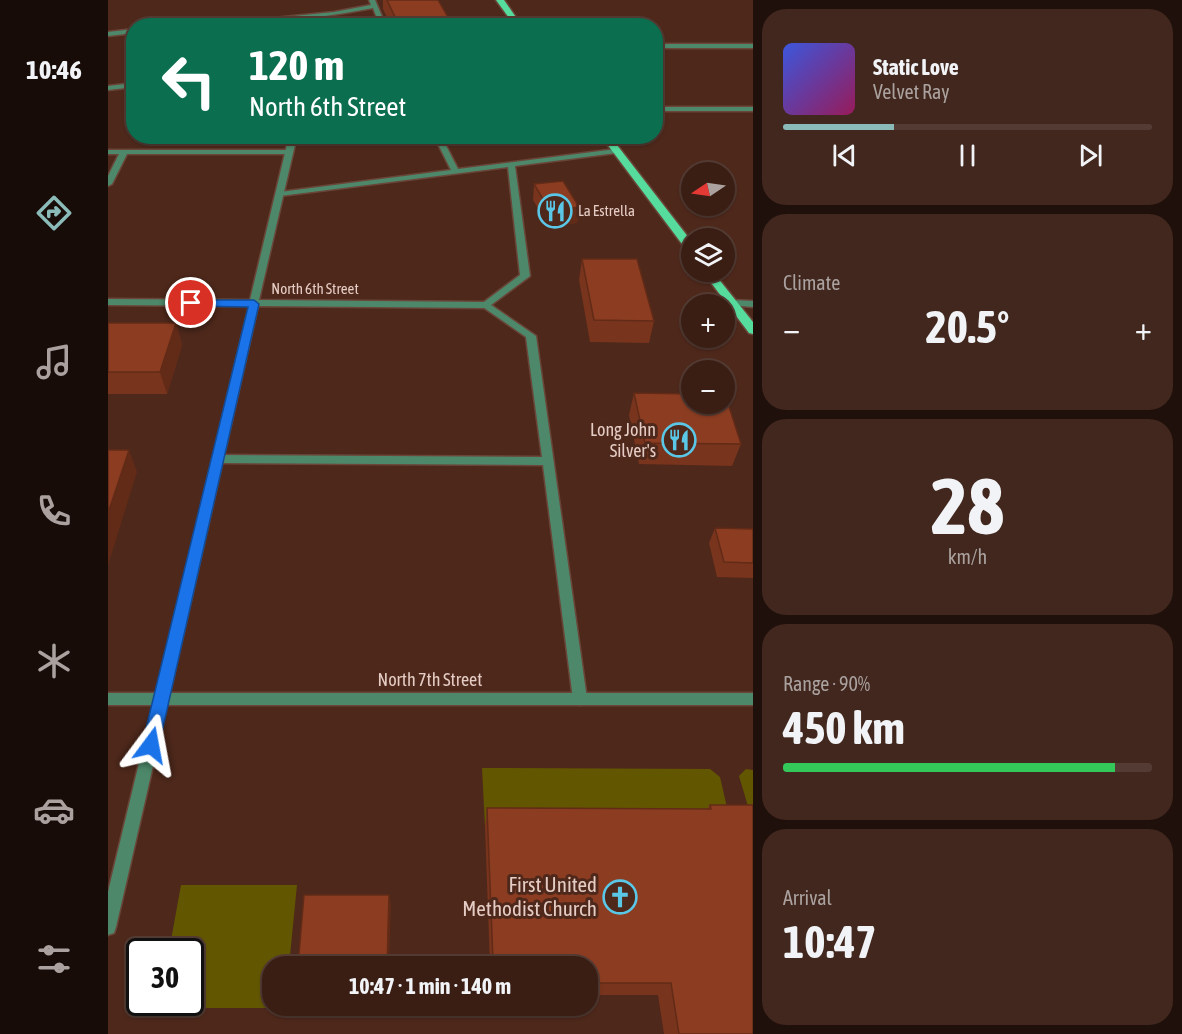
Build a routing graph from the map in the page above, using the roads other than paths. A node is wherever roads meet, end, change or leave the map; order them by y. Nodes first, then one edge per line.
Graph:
1 (500, 0) edge
2 (373, 3) edge
3 (289, 18) edge
4 (380, 18) edge
5 (513, 18) edge
6 (126, 32) edge
7 (108, 34) edge
8 (663, 46) edge
9 (753, 46) edge
10 (126, 87) edge
11 (108, 88) edge
12 (663, 109) edge
13 (753, 109) edge
14 (290, 144) edge
15 (441, 144) edge
16 (611, 144) edge
17 (616, 151) junction
18 (108, 152) edge
19 (124, 152) junction
20 (289, 152) junction
21 (511, 164) junction
22 (455, 171) junction
23 (108, 184) edge
24 (280, 194) junction
25 (681, 236) edge
26 (716, 282) edge
27 (725, 294) edge
28 (108, 302) edge
29 (735, 303) edge
30 (753, 303) edge
31 (254, 304) junction
32 (485, 305) junction
33 (735, 307) edge
34 (753, 330) edge
35 (218, 459) junction
36 (548, 461) junction
37 (108, 699) edge
38 (580, 699) junction
39 (753, 699) edge
40 (161, 700) junction
41 (108, 927) edge

1 - 5 main road
2 - 3 street
2 - 4 street
6 - 7 street
8 - 9 street
10 - 11 street
12 - 13 street
14 - 20 street
15 - 22 street
16 - 17 main road
17 - 21 street
17 - 25 main road
18 - 19 street
19 - 20 street
19 - 23 street
20 - 24 street
21 - 22 street
21 - 32 street
22 - 24 street
24 - 31 street
26 - 27 main road
28 - 31 street, North 6th Street
29 - 30 street
31 - 32 street, North 6th Street
31 - 35 street
32 - 36 street
33 - 34 main road
35 - 36 street
35 - 40 street
36 - 38 street
37 - 40 street, North 7th Street
38 - 39 street, North 7th Street
38 - 40 street, North 7th Street
40 - 41 street

